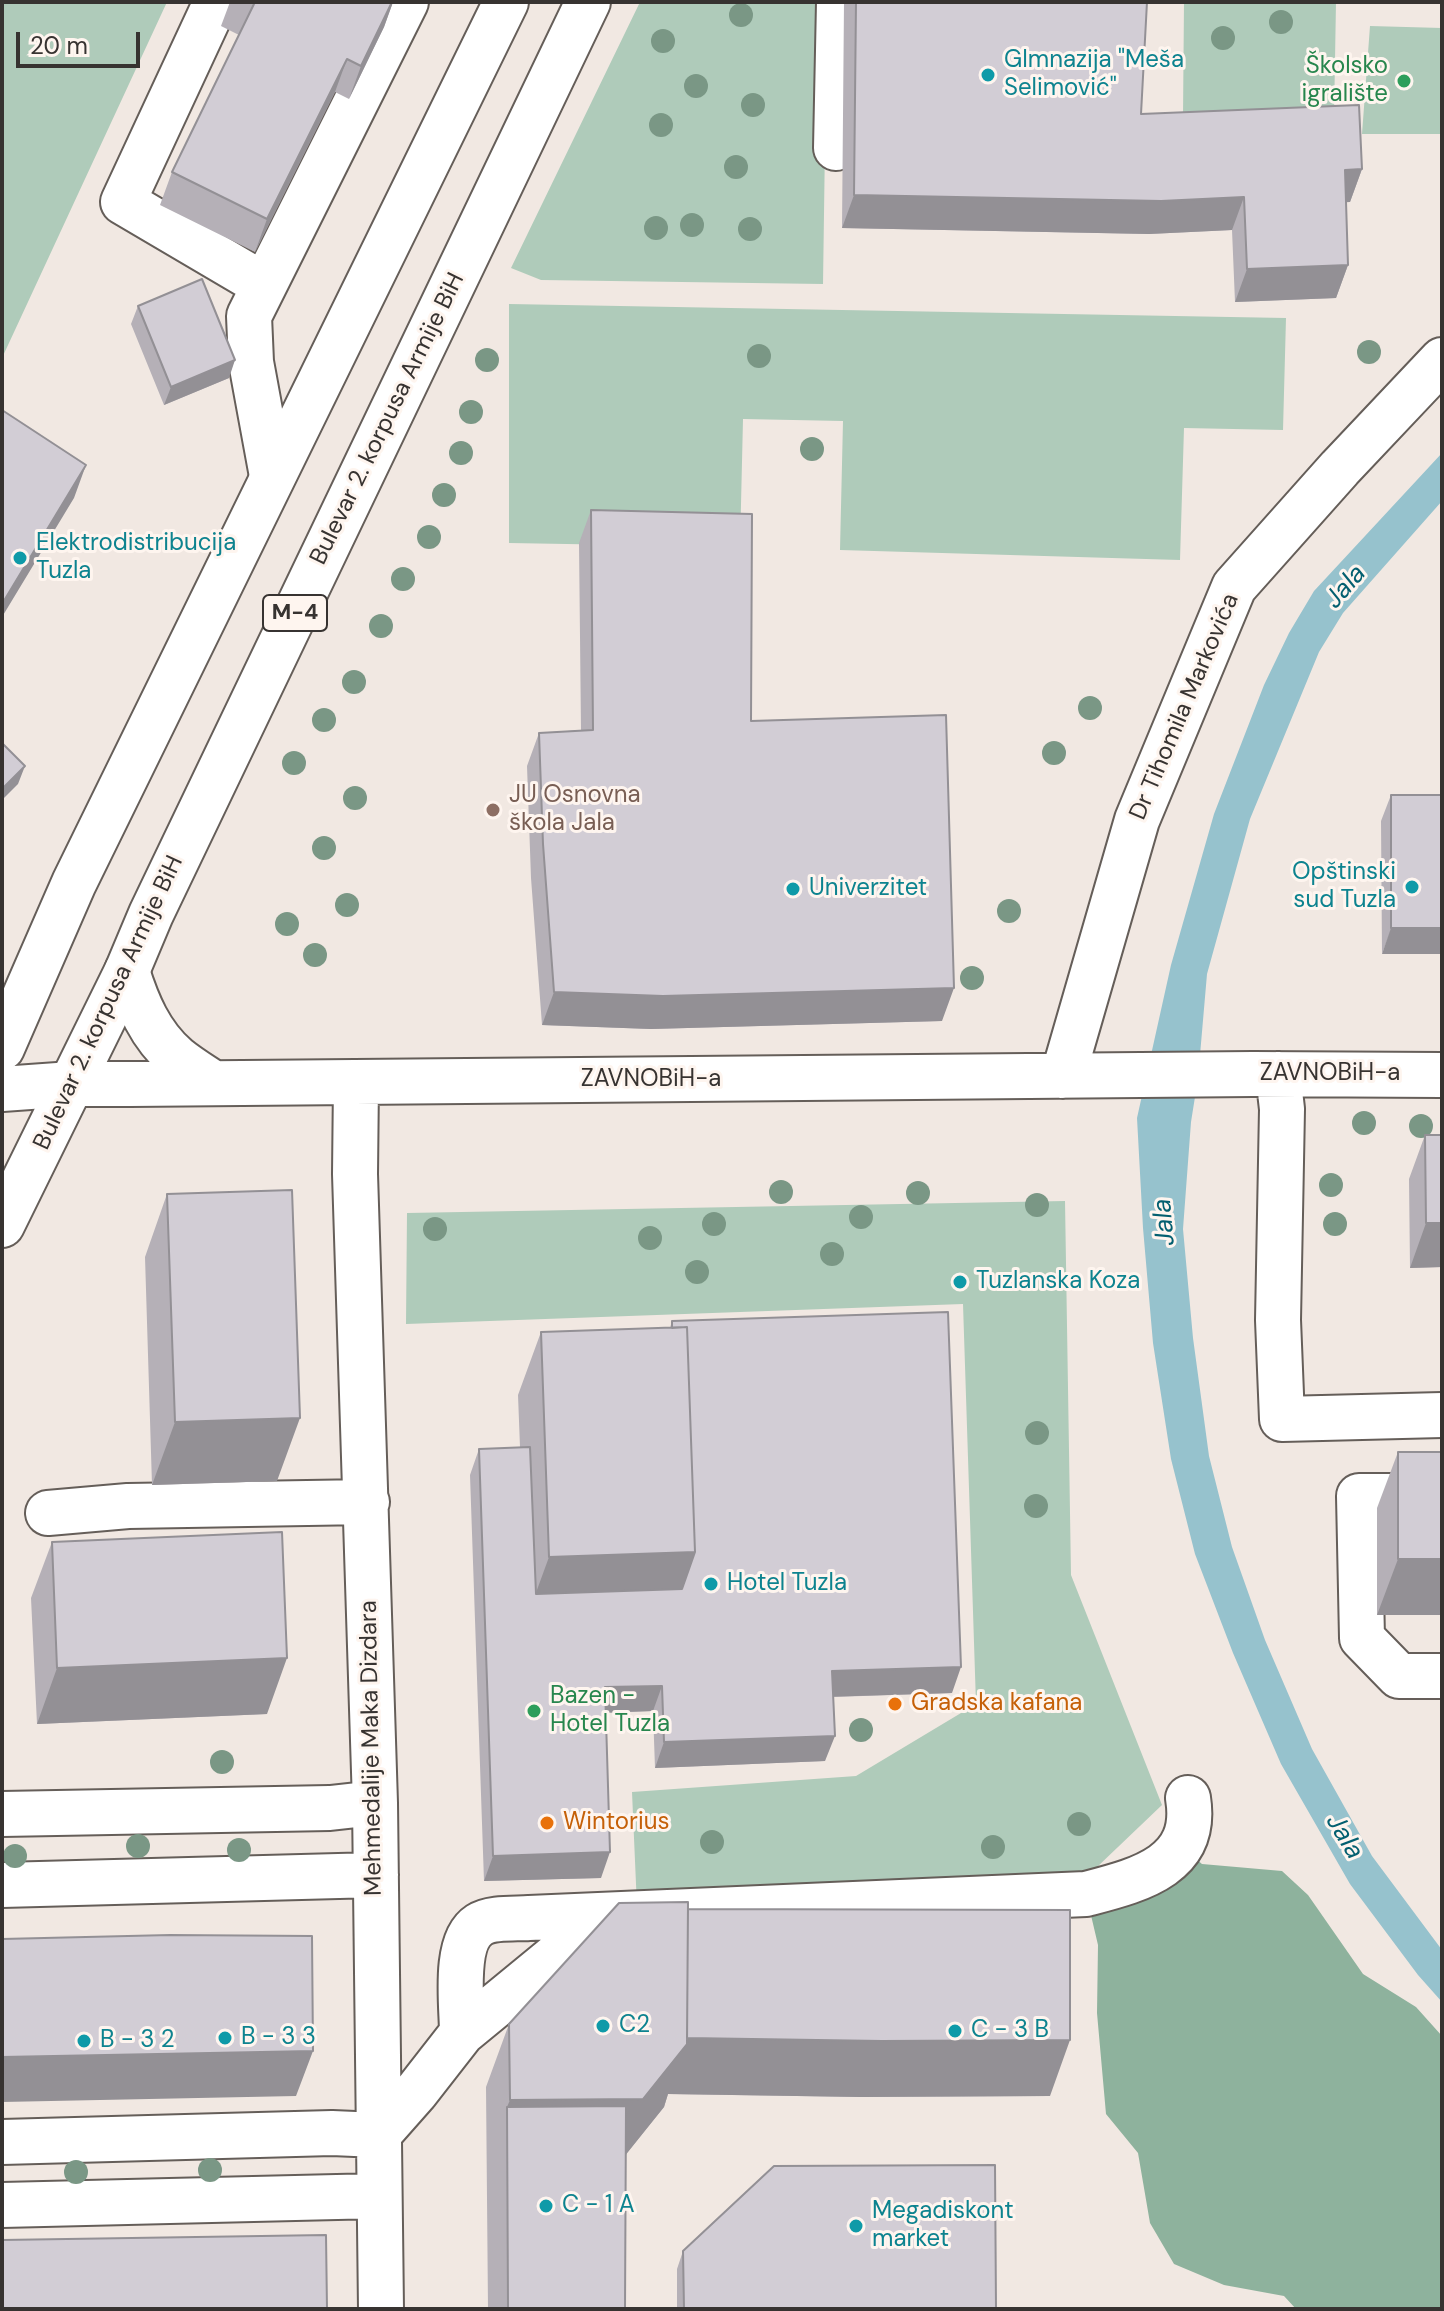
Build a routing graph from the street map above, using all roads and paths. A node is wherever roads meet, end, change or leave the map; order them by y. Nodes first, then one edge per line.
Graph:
1 (216, 2) edge
2 (406, 2) edge
3 (506, 2) edge
4 (588, 2) edge
5 (839, 2) edge
6 (836, 148) dead end
7 (264, 285) junction
8 (1442, 360) edge
9 (272, 476) junction
10 (127, 971) junction
11 (2, 1048) edge
12 (1278, 1074) junction
13 (1442, 1075) edge
14 (1076, 1076) junction
15 (356, 1082) junction
16 (213, 1083) junction
17 (72, 1084) junction
18 (2, 1089) edge
19 (2, 1225) edge
20 (1442, 1415) edge
21 (1442, 1496) edge
22 (367, 1502) junction
23 (48, 1513) dead end
24 (1442, 1676) edge
25 (1188, 1798) dead end
26 (375, 1803) junction
27 (2, 1814) edge
28 (376, 1875) junction
29 (2, 1885) edge
30 (1056, 1925) edge
31 (462, 2033) junction
32 (378, 2135) junction
33 (2, 2142) edge
34 (379, 2196) junction
35 (2, 2205) edge
36 (381, 2309) edge

1 - 7 street
2 - 7 street
3 - 9 street
4 - 10 street, Bulevar 2. korpusa Armije BiH / M-4
5 - 6 street
7 - 9 street
8 - 14 street, Dr Tihomila Markovića
9 - 11 street
10 - 16 street
10 - 17 street, Bulevar 2. korpusa Armije BiH / M-4
12 - 13 street, ZAVNOBiH-a
12 - 14 street, ZAVNOBiH-a
12 - 20 street
14 - 15 street, ZAVNOBiH-a
15 - 16 street, ZAVNOBiH-a
15 - 22 street, Mehmedalije Maka Dizdara
16 - 17 street
17 - 18 street
17 - 19 street, Bulevar 2. korpusa Armije BiH / M-4
21 - 24 street
22 - 23 street
22 - 26 street, Mehmedalije Maka Dizdara
25 - 31 street
26 - 27 street
26 - 28 street, Mehmedalije Maka Dizdara
28 - 29 street
28 - 32 street, Mehmedalije Maka Dizdara
30 - 31 street
31 - 32 street
32 - 33 street
32 - 34 street, Mehmedalije Maka Dizdara
34 - 35 street
34 - 36 street, Mehmedalije Maka Dizdara

